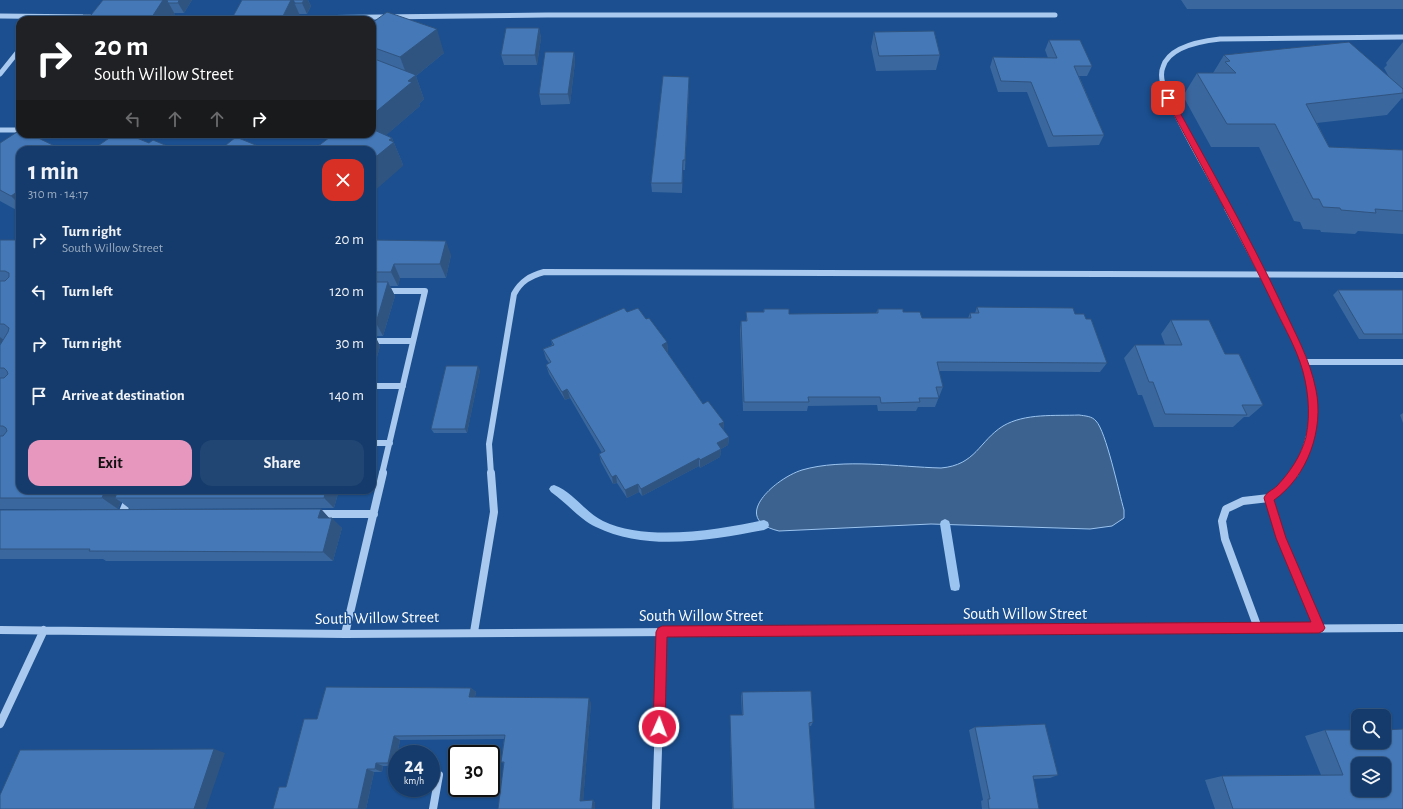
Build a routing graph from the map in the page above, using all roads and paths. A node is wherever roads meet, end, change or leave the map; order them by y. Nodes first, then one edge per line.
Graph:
1 (1055, 15) dead end
2 (0, 16) edge
3 (16, 17) edge
4 (376, 18) edge
5 (1403, 37) edge
6 (16, 54) edge
7 (0, 74) edge
8 (0, 130) edge
9 (16, 130) edge
10 (1263, 275) junction
11 (1403, 275) edge
12 (376, 291) edge
13 (376, 341) edge
14 (413, 341) junction
15 (1304, 362) junction
16 (1403, 362) edge
17 (376, 386) edge
18 (403, 386) junction
19 (376, 443) edge
20 (390, 443) junction
21 (130, 494) edge
22 (1269, 498) junction
23 (122, 514) edge
24 (310, 514) edge
25 (374, 514) junction
26 (1258, 628) junction
27 (1319, 628) junction
28 (1403, 628) edge
29 (0, 630) edge
30 (44, 630) junction
31 (474, 632) junction
32 (662, 632) junction
33 (345, 634) junction
34 (0, 724) edge
35 (436, 797) edge
36 (434, 809) edge
37 (656, 809) edge

1 - 4 street
2 - 3 street
5 - 10 street
6 - 7 street
8 - 9 street
10 - 11 street
10 - 15 street
10 - 31 street
12 - 14 street
13 - 14 street
14 - 18 street
15 - 16 street
15 - 22 street
17 - 18 street
18 - 20 street
19 - 20 street
20 - 25 street
21 - 23 street
22 - 26 street
22 - 27 street
24 - 25 street
25 - 33 street
26 - 27 street, South Willow Street
26 - 32 street, South Willow Street
27 - 28 street, South Willow Street
29 - 30 street, South Willow Street
30 - 33 street, South Willow Street
30 - 34 street
31 - 32 street, South Willow Street
31 - 33 street, South Willow Street
32 - 37 street
35 - 36 street

